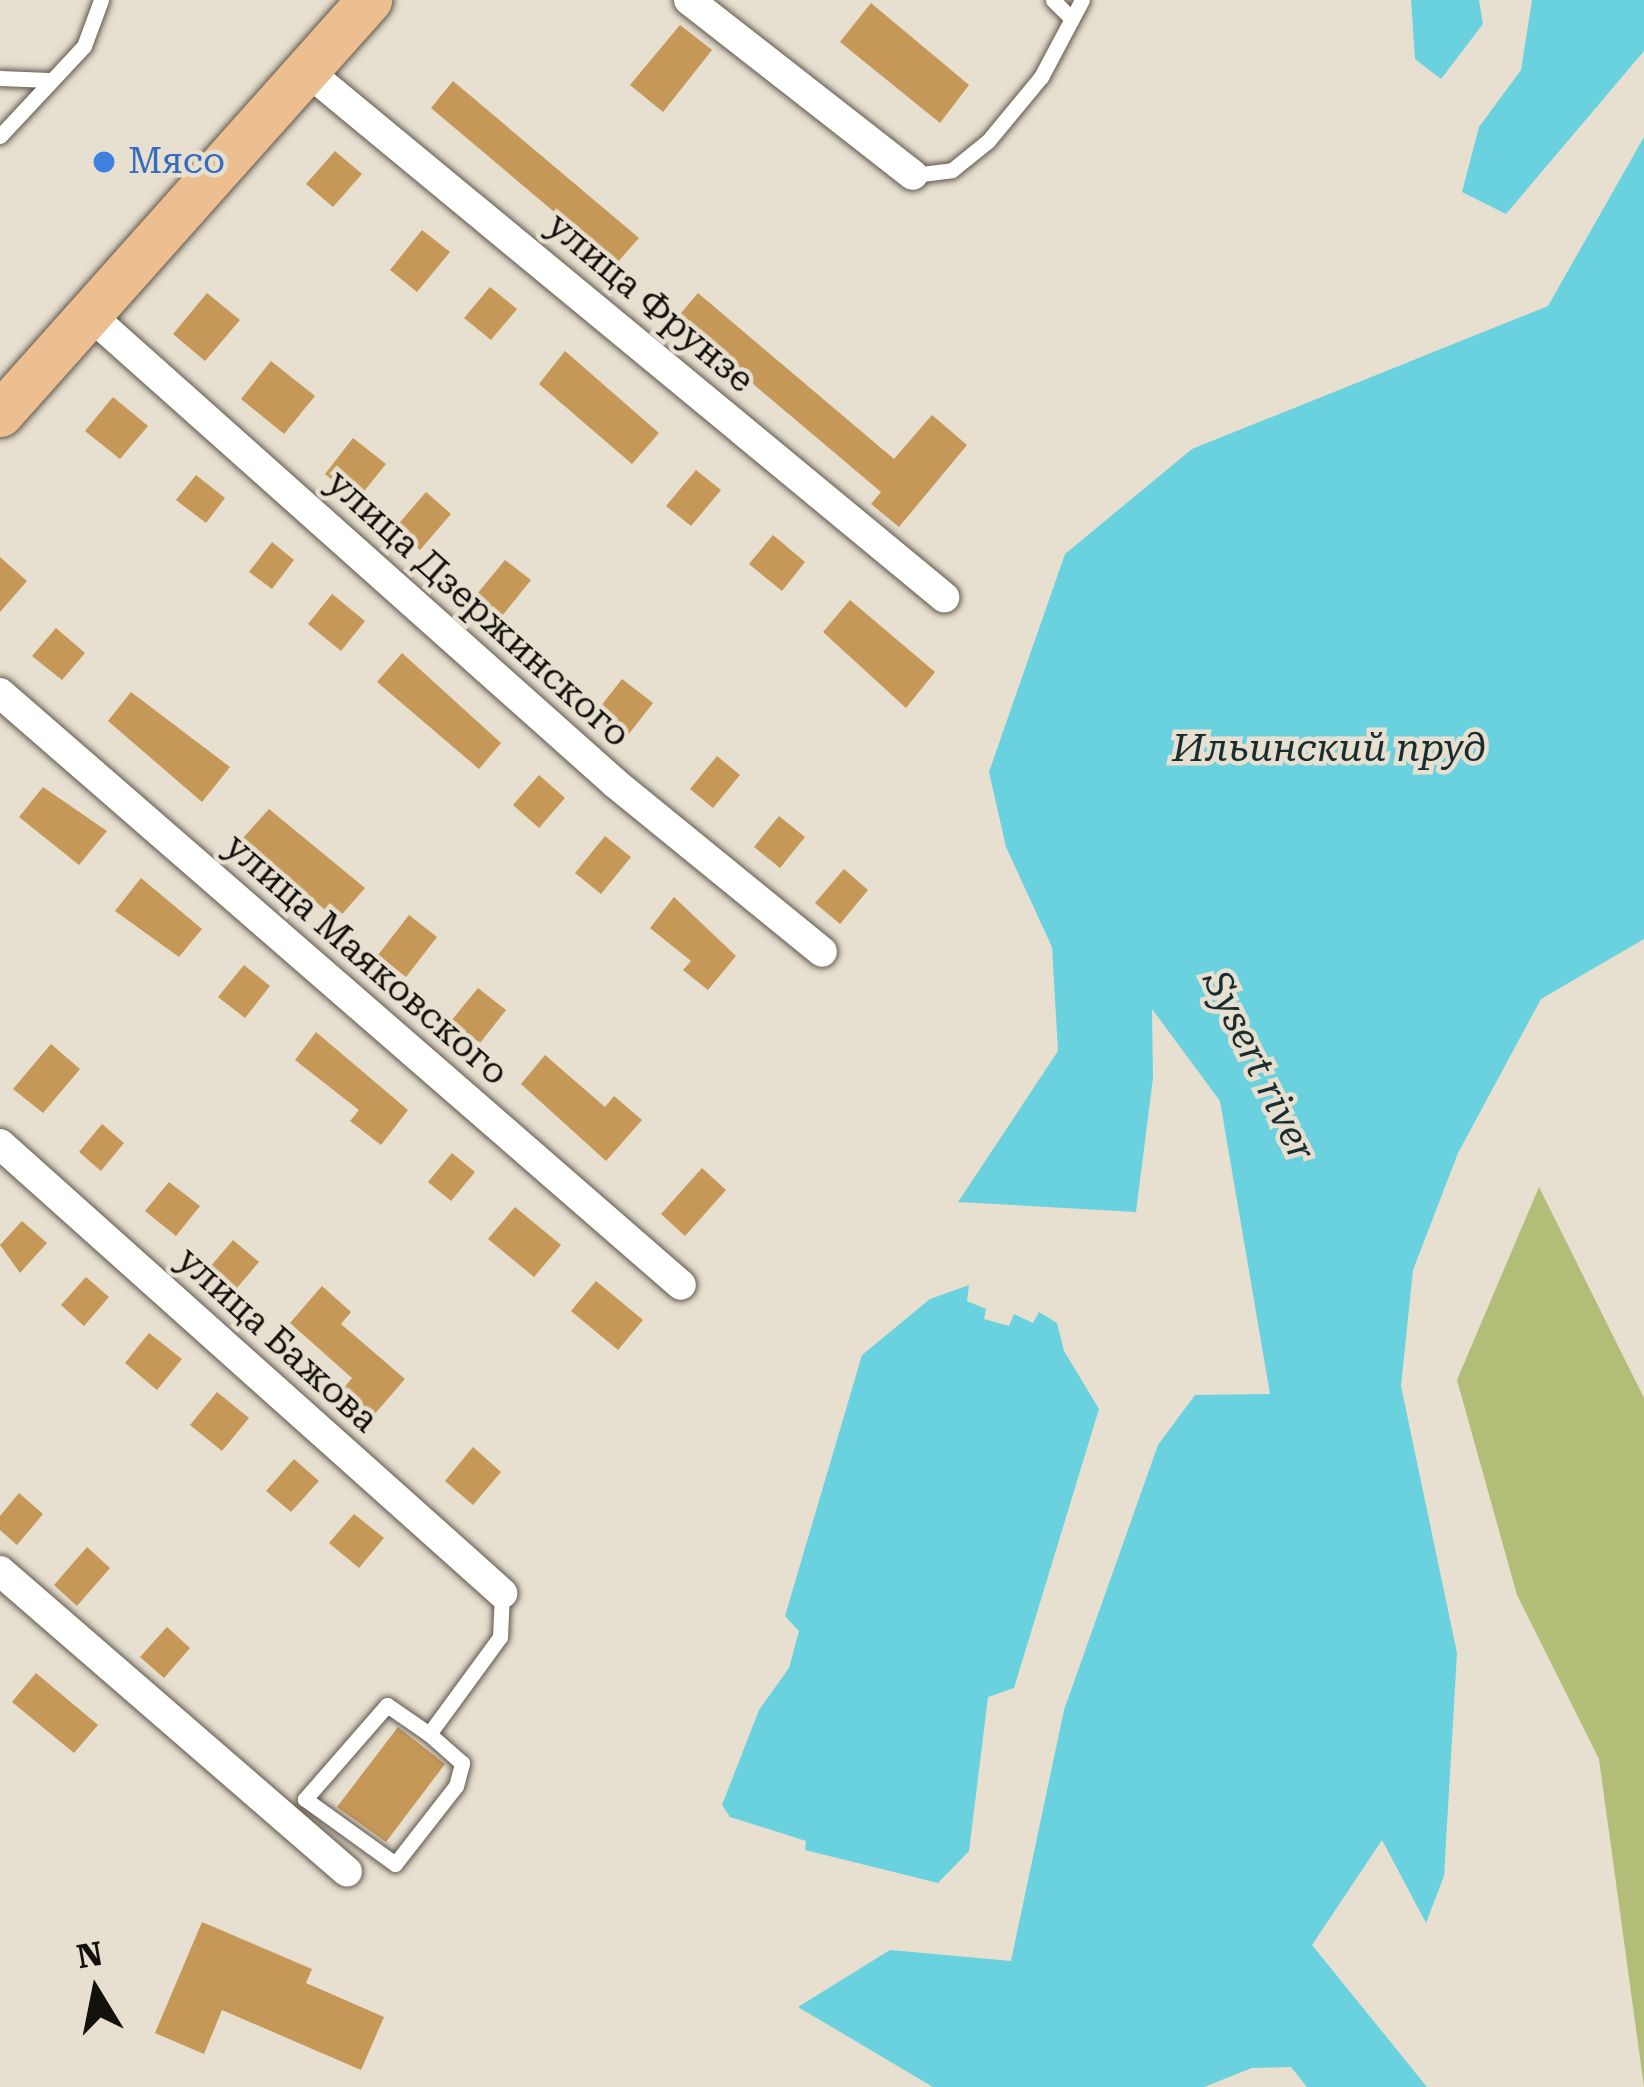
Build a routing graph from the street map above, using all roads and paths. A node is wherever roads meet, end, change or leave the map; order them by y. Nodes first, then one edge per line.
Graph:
1 (101, 0) edge
2 (369, 0) edge
3 (689, 0) edge
4 (1052, 0) edge
5 (1082, 0) edge
6 (1071, 19) junction
7 (306, 70) junction
8 (0, 78) edge
9 (49, 80) junction
10 (0, 136) edge
11 (913, 175) joint
12 (90, 315) junction
13 (0, 414) edge
14 (944, 597) dead end
15 (0, 693) edge
16 (822, 952) dead end
17 (0, 1144) edge
18 (681, 1285) dead end
19 (0, 1571) edge
20 (502, 1593) joint
21 (429, 1734) junction
22 (347, 1872) dead end

1 - 9 lane
2 - 7 main road
3 - 11 street
4 - 6 lane
5 - 6 lane
6 - 11 lane
7 - 12 main road
7 - 14 street, улица Фрунзе
8 - 9 lane
9 - 10 lane
12 - 13 main road
12 - 16 street, улица Дзержинского
15 - 18 street, улица Маяковского
17 - 20 street, улица Бажова
19 - 22 street
20 - 21 lane
21 - 21 lane

